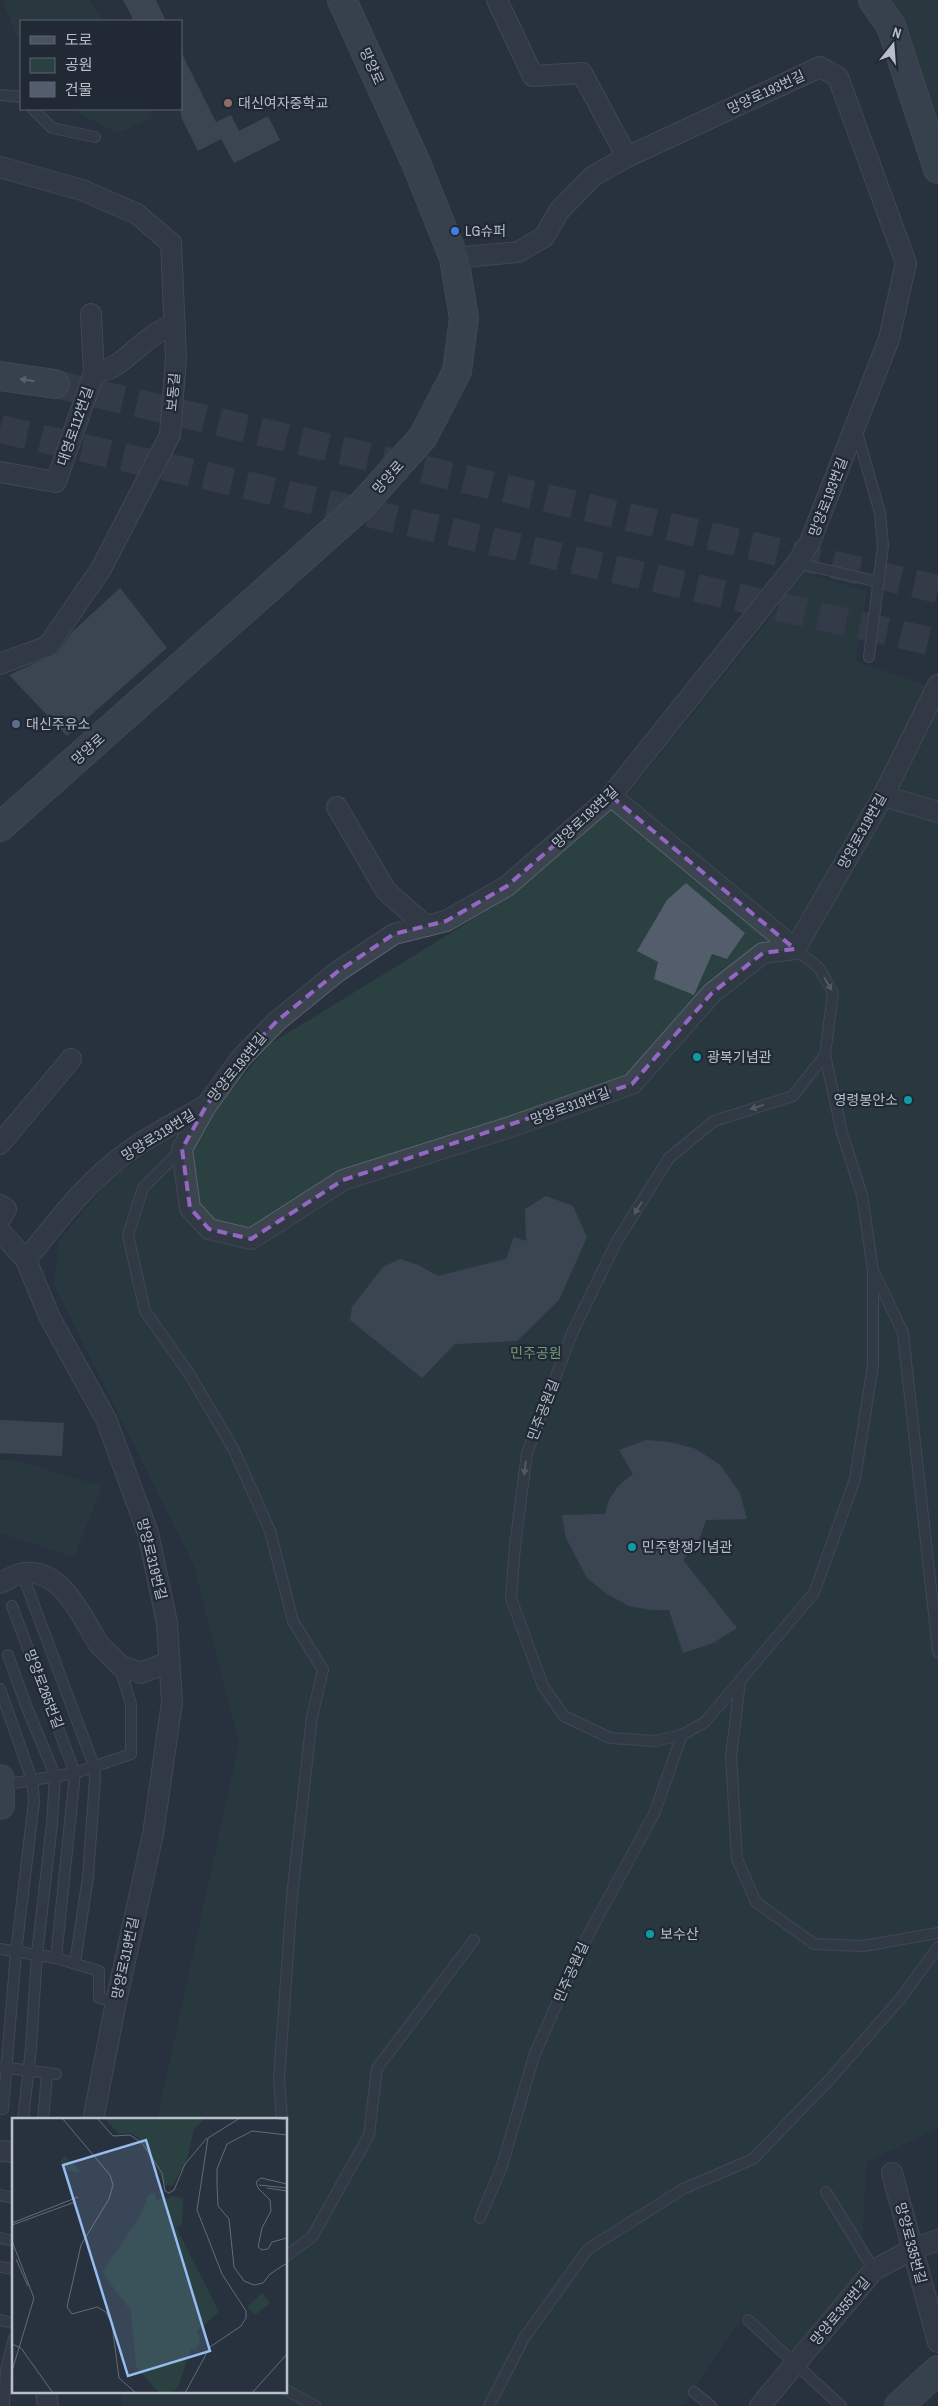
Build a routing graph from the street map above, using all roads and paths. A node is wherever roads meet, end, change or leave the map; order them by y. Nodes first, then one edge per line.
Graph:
1 (342, 0) edge
2 (497, 0) edge
3 (873, 0) edge
4 (0, 95) edge
5 (20, 97) edge
6 (34, 110) edge
7 (95, 137) dead end
8 (627, 157) junction
9 (0, 168) edge
10 (938, 169) edge
11 (454, 258) junction
12 (91, 314) dead end
13 (175, 324) junction
14 (94, 373) junction
15 (0, 376) edge
16 (55, 384) tunnel mouth
17 (856, 425) junction
18 (0, 472) edge
19 (797, 563) junction
20 (878, 582) junction
21 (869, 657) dead end
22 (0, 664) edge
23 (938, 685) edge
24 (611, 796) junction
25 (883, 796) junction
26 (337, 807) dead end
27 (938, 812) edge
28 (0, 827) edge
29 (426, 926) junction
30 (795, 949) junction
31 (825, 1056) junction
32 (71, 1059) dead end
33 (206, 1106) junction
34 (0, 1144) edge
35 (182, 1149) junction
36 (0, 1205) edge
37 (0, 1219) edge
38 (0, 1232) edge
39 (26, 1260) junction
40 (873, 1270) junction
41 (22, 1573) junction
42 (0, 1583) edge
43 (12, 1606) dead end
44 (938, 1652) edge
45 (8, 1655) dead end
46 (169, 1662) junction
47 (119, 1665) junction
48 (740, 1681) junction
49 (0, 1689) edge
50 (682, 1736) junction
51 (94, 1766) junction
52 (75, 1772) junction
53 (55, 1775) junction
54 (32, 1780) junction
55 (0, 1790) edge
56 (938, 1933) edge
57 (474, 1940) dead end
58 (938, 1947) edge
59 (0, 1949) edge
60 (16, 1952) junction
61 (38, 1954) junction
62 (56, 1958) junction
63 (74, 1963) junction
64 (116, 2002) junction
65 (3, 2068) edge
66 (29, 2070) junction
67 (3, 2109) dead end
68 (23, 2117) edge
69 (43, 2118) edge
70 (93, 2118) edge
71 (282, 2118) edge
72 (892, 2173) dead end
73 (826, 2192) dead end
74 (480, 2218) dead end
75 (938, 2240) edge
76 (913, 2249) junction
77 (288, 2255) edge
78 (874, 2270) junction
79 (748, 2320) dead end
80 (938, 2342) edge
81 (12, 2344) edge
82 (795, 2364) junction
83 (3, 2369) edge
84 (938, 2370) edge
85 (288, 2391) edge
86 (694, 2392) dead end
87 (4, 2406) edge
88 (315, 2406) edge
89 (489, 2406) edge
90 (711, 2406) edge
91 (760, 2406) edge
92 (841, 2406) edge
93 (899, 2406) edge

1 - 11 main road, 망양로
2 - 8 street
3 - 10 main road
4 - 5 lane
6 - 7 lane
8 - 11 street, 망양로193번길
8 - 17 street, 망양로193번길
9 - 13 street, 보동길
11 - 28 main road, 망양로
12 - 14 street, 대영로112번길
13 - 14 street
13 - 22 street, 보동길
14 - 18 street, 대영로112번길
16 -> 15 main road
17 - 19 street, 망양로193번길
17 - 20 lane
19 - 20 lane
19 - 24 street, 망양로193번길
20 - 21 lane
23 - 25 street, 망양로319번길
24 - 29 street, 망양로193번길
24 - 30 street
25 - 27 street
25 - 30 street, 망양로319번길
26 - 29 street
29 - 33 street, 망양로193번길
30 -> 31 lane, 민주공원길
30 - 35 street, 망양로319번길
31 - 40 lane, 민주공원길
31 -> 50 lane, 민주공원길
32 - 34 street
33 - 35 street, 망양로319번길
33 - 39 street, 망양로319번길
35 - 71 lane
36 - 37 street
38 - 39 street
39 - 46 street, 망양로319번길
40 - 44 lane
40 - 48 lane, 민주공원길
41 - 42 street
41 - 47 street
41 - 51 lane, 망양로265번길
43 - 52 lane, 망양로265번길
45 - 53 lane, 망양로265번길
46 - 47 street
46 - 64 street, 망양로319번길
47 - 51 lane
48 - 50 lane, 민주공원길
48 - 56 lane
49 - 54 lane
50 - 74 lane, 민주공원길
51 - 52 lane
51 - 63 lane, 망양로265번길
52 - 53 lane
52 - 62 lane, 망양로265번길
53 - 54 lane
53 - 61 lane, 망양로265번길
54 - 55 lane
54 - 60 lane
57 - 77 lane
58 - 89 lane
59 - 60 lane
60 - 61 lane
60 - 65 lane
61 - 62 lane
61 - 66 lane, 망양로265번길
62 - 63 lane
63 - 64 lane
64 - 70 street, 망양로319번길
65 - 66 lane
65 - 67 lane
66 - 68 lane, 망양로265번길
66 - 69 lane
72 - 76 street, 망양로335번길
73 - 78 lane
75 - 76 street, 망양로355번길
76 - 78 street, 망양로355번길
76 - 80 street, 망양로335번길
78 - 82 street, 망양로355번길
79 - 82 lane
81 - 83 lane
82 - 91 street, 망양로355번길
82 - 92 lane
83 - 87 lane
84 - 93 main road
85 - 88 lane
86 - 90 lane

